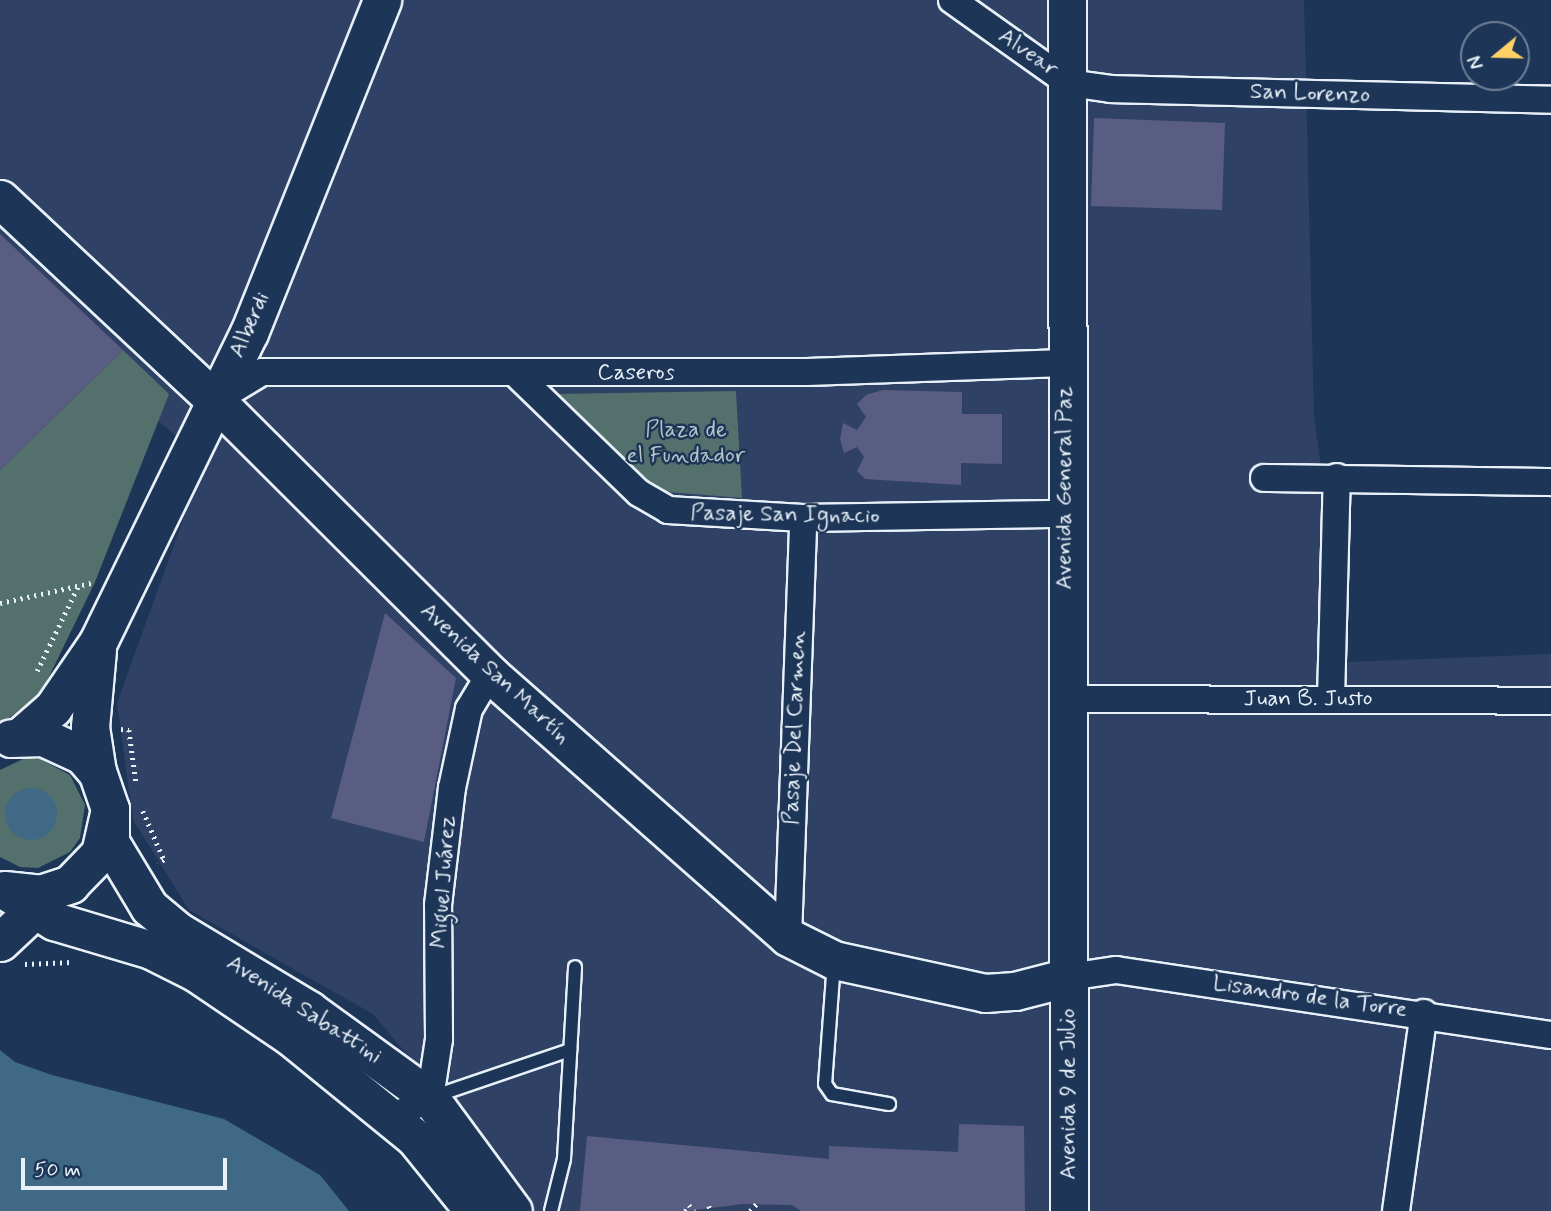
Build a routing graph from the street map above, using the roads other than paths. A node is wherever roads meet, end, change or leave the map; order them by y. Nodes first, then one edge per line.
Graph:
1 (382, 0) edge
2 (952, 0) edge
3 (1067, 0) edge
4 (1069, 83) junction
5 (1551, 100) edge
6 (0, 199) edge
7 (1065, 363) junction
8 (516, 374) junction
9 (215, 400) junction
10 (1337, 477) junction
11 (1264, 478) dead end
12 (1551, 482) edge
13 (1066, 514) junction
14 (803, 518) junction
15 (98, 642) junction
16 (490, 674) junction
17 (1065, 699) junction
18 (1331, 699) junction
19 (1551, 701) edge
20 (6, 740) edge
21 (97, 772) junction
22 (110, 809) junction
23 (23, 895) edge
24 (788, 937) junction
25 (0, 942) edge
26 (834, 960) junction
27 (575, 967) dead end
28 (1069, 977) junction
29 (1424, 1013) junction
30 (1551, 1035) edge
31 (570, 1050) junction
32 (430, 1098) junction
33 (889, 1104) dead end
34 (393, 1117) junction
35 (474, 1211) edge
36 (513, 1211) edge
37 (551, 1211) edge
38 (1069, 1211) edge
39 (1396, 1211) edge

1 - 9 main road, Alberdi
2 - 4 street, Alvear
3 - 4 main road, Avenida General Paz
4 - 5 street, San Lorenzo
4 - 7 main road, Avenida General Paz
6 - 9 main road, Avenida San Martín
7 - 8 street, Caseros
7 - 13 main road, Avenida General Paz
8 - 9 street, Caseros
8 - 14 street, Pasaje San Ignacio
9 - 15 main road, Alberdi
9 - 16 main road, Avenida San Martín
10 - 11 street
10 - 12 street
10 - 18 street
13 - 14 street, Pasaje San Ignacio
13 - 17 main road, Avenida General Paz
14 - 24 street, Pasaje Del Carmen
15 - 20 main road, Alberdi
15 - 21 main road, Alberdi
16 - 24 main road, Avenida San Martín
16 - 32 street, Miguel Juárez
17 - 18 street, Juan B. Justo
17 - 28 main road, Avenida General Paz
18 - 19 street, Juan B. Justo
20 - 21 main road
21 - 22 main road, Alberdi
22 - 23 main road
22 - 32 main road, Avenida Sabattini
23 - 25 main road
23 - 34 main road, Avenida Sabattini
24 - 26 main road, Avenida San Martín
26 - 28 main road, Avenida San Martín
26 - 33 lane
27 - 31 lane
28 - 29 street, Lisandro de la Torre
28 - 38 main road, Avenida 9 de Julio
29 - 30 street, Lisandro de la Torre
29 - 39 street
31 - 32 lane
31 - 37 lane
32 - 34 street
32 - 36 main road, Avenida Sabattini
34 - 35 main road, Avenida Sabattini

